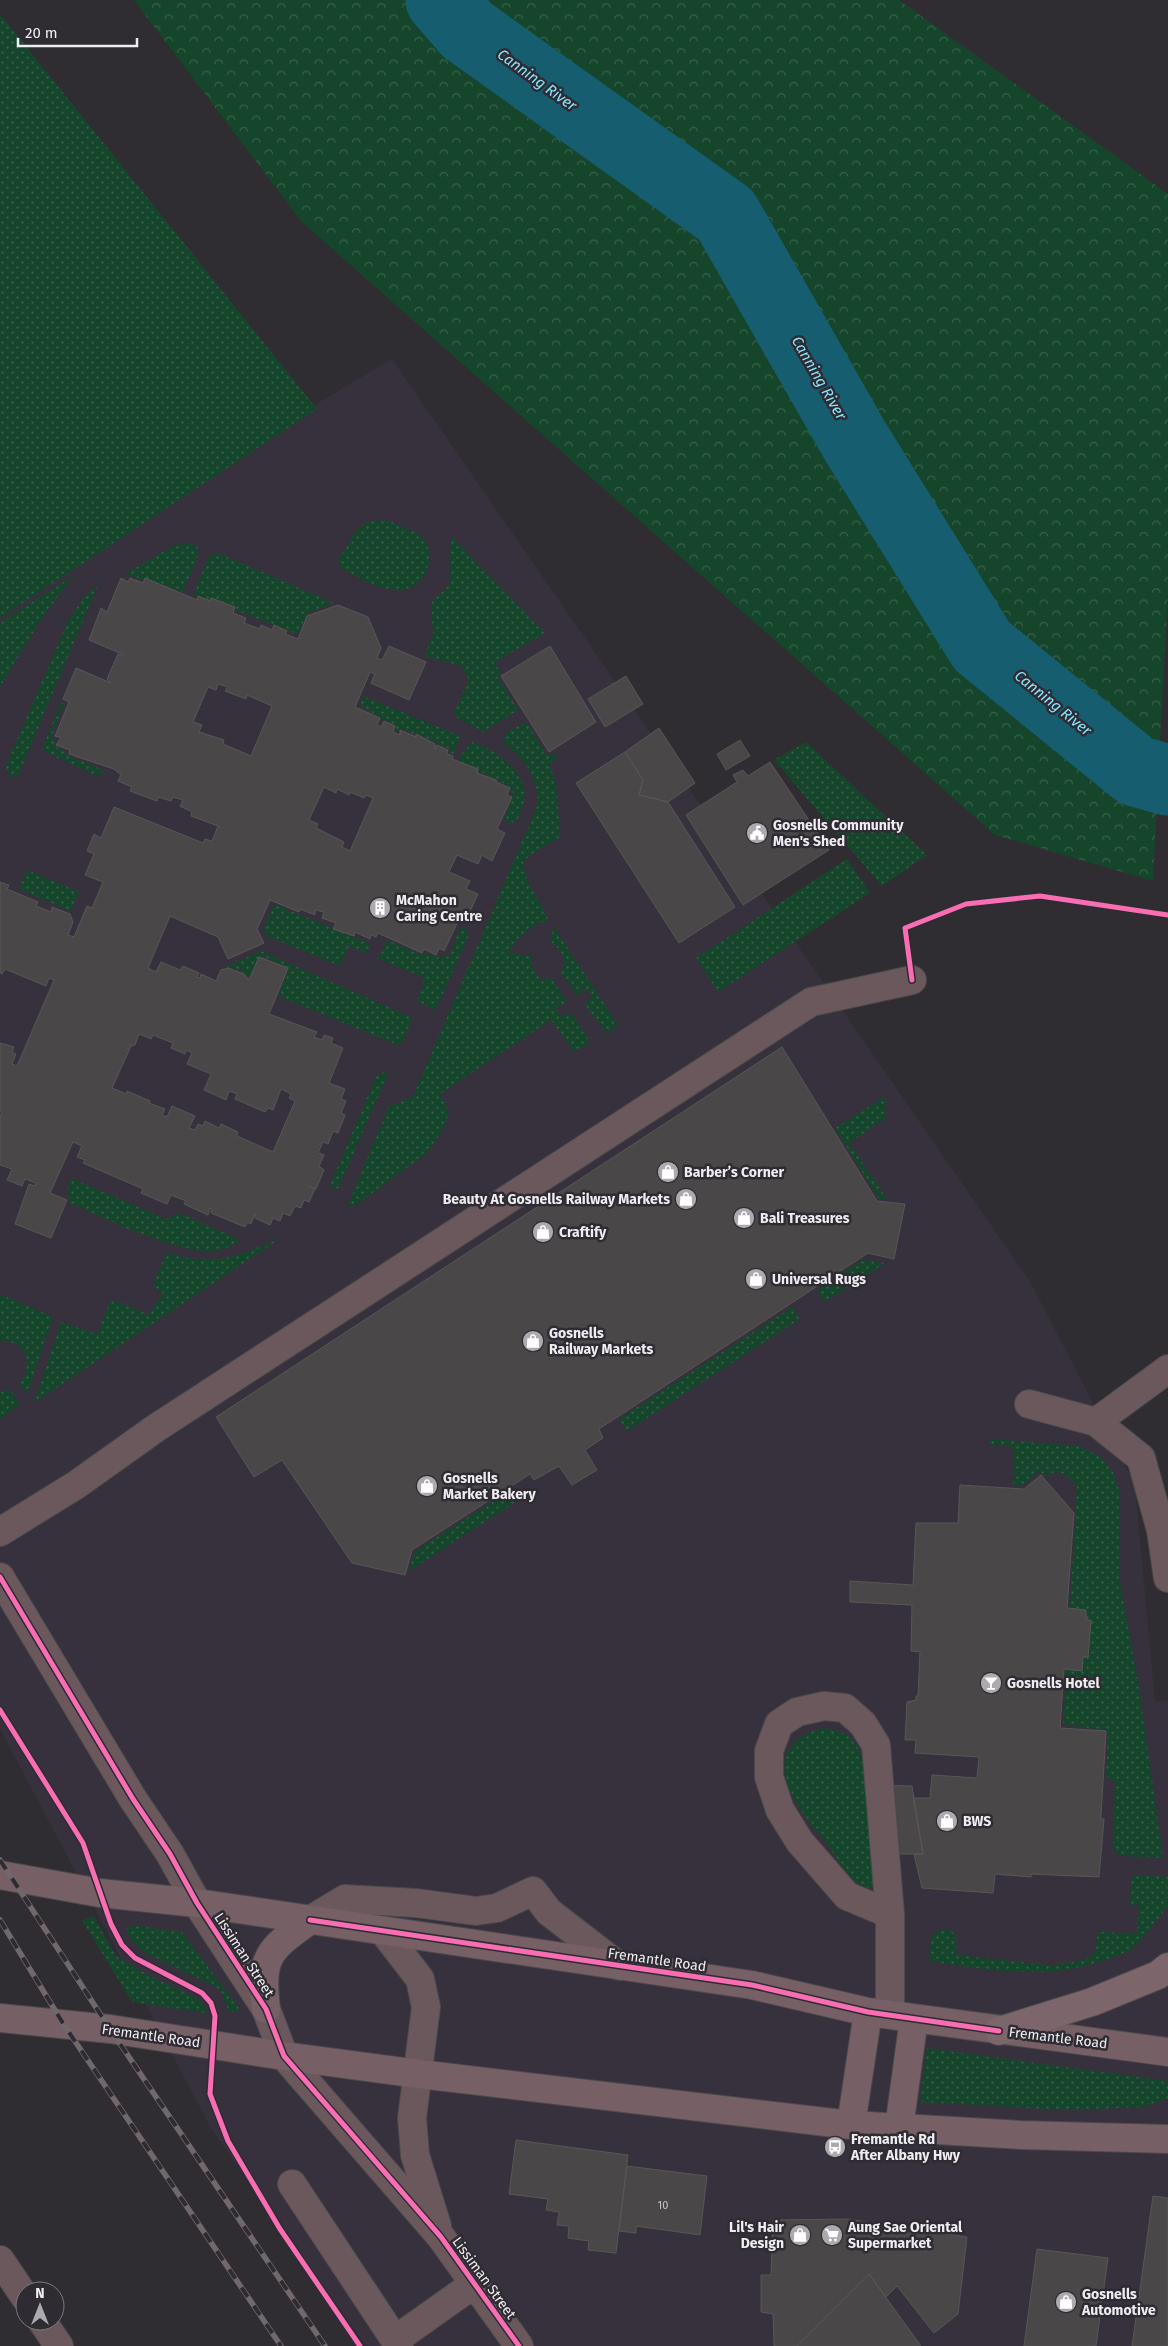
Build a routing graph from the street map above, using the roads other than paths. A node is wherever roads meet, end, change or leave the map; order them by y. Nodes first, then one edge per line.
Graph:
1 (912, 980) dead end
2 (1168, 1369) edge
3 (1029, 1404) dead end
4 (1096, 1422) junction
5 (0, 1532) edge
6 (0, 1577) edge
7 (1168, 1578) edge
8 (0, 1875) edge
9 (197, 1903) junction
10 (890, 1914) junction
11 (310, 1920) junction
12 (383, 1931) junction
13 (619, 1966) junction
14 (1168, 1967) edge
15 (266, 2009) junction
16 (891, 2014) junction
17 (0, 2018) edge
18 (999, 2031) junction
19 (1168, 2052) edge
20 (284, 2056) junction
21 (419, 2074) junction
22 (851, 2125) junction
23 (899, 2128) junction
24 (1168, 2139) edge
25 (292, 2184) dead end
26 (441, 2237) junction
27 (0, 2260) edge
28 (15, 2282) edge
29 (474, 2284) junction
30 (49, 2331) edge
31 (397, 2343) edge
32 (59, 2346) edge
33 (519, 2346) edge

1 - 5 street
2 - 4 street
3 - 4 street
4 - 7 street
6 - 9 street, Lissiman Street
8 - 9 main road, Fremantle Road
9 - 11 main road, Fremantle Road
9 - 15 street, Lissiman Street
10 - 10 street
10 - 16 street
11 - 12 main road, Fremantle Road
11 - 13 street
11 - 15 main road
12 - 13 main road, Fremantle Road
12 - 21 street, Lissiman Street
13 - 16 main road, Fremantle Road
14 - 18 highway
15 - 20 street, Lissiman Street
16 - 18 main road, Fremantle Road
16 - 22 main road
16 - 23 main road
17 - 20 main road, Fremantle Road
18 - 19 main road, Fremantle Road
20 - 21 main road, Fremantle Road
20 - 26 street, Lissiman Street
21 - 22 main road, Fremantle Road
21 - 26 street, Lissiman Street
22 - 23 main road, Fremantle Road
23 - 24 main road, Fremantle Road
25 - 31 street
26 - 29 street, Lissiman Street
27 - 28 street
29 - 31 street
29 - 33 street, Lissiman Street
30 - 32 street

